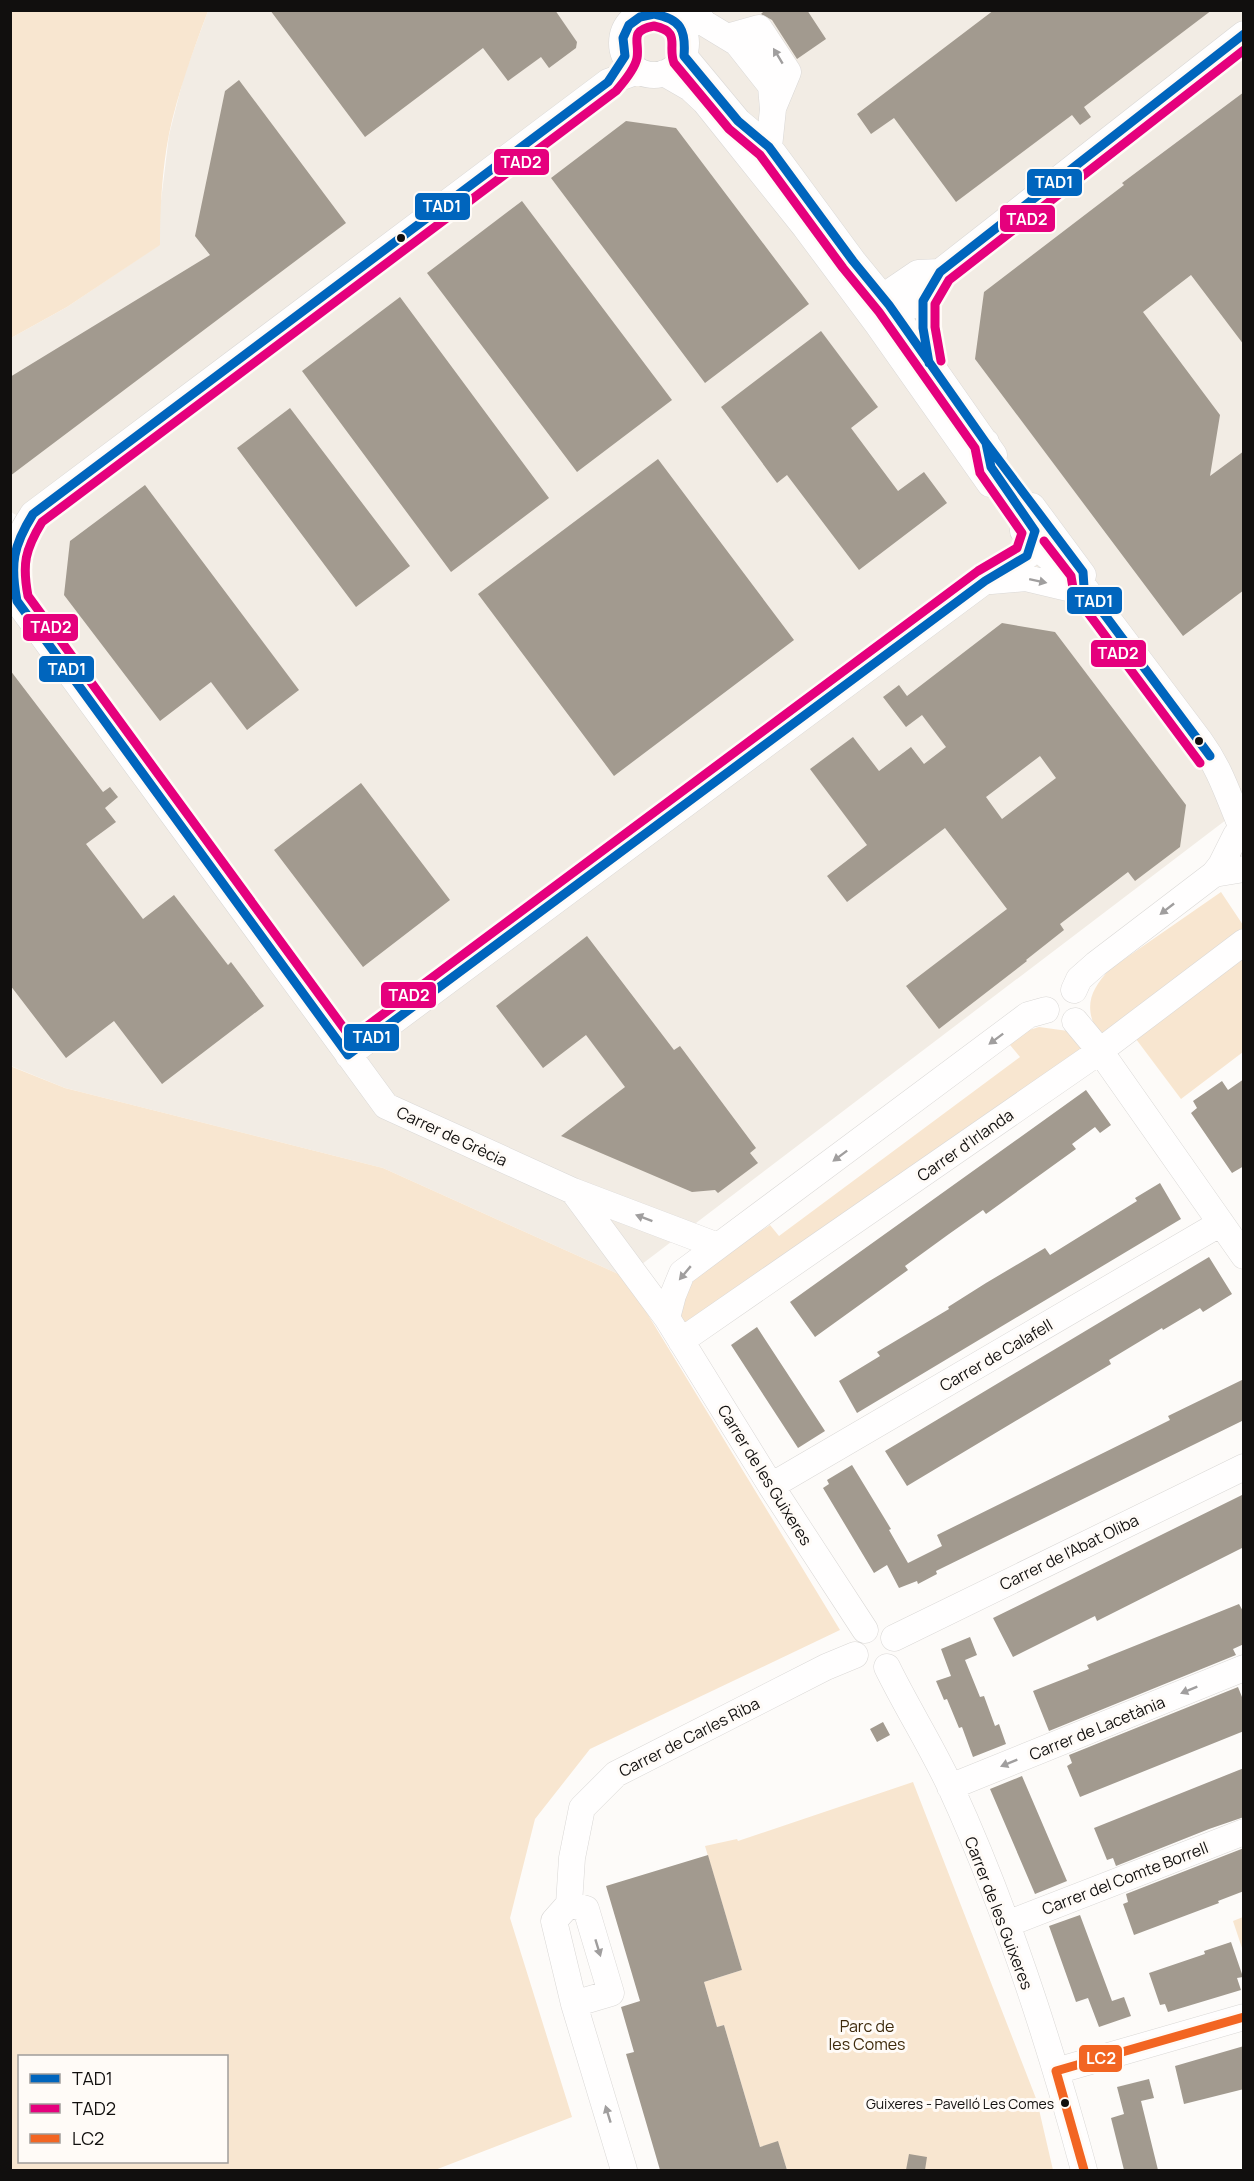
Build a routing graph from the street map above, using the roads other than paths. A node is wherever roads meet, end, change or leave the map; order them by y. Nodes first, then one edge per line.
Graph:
1 (693, 10) edge
2 (656, 11) edge
3 (625, 18) edge
4 (1244, 34) edge
5 (684, 56) junction
6 (631, 63) junction
7 (664, 73) junction
8 (713, 103) junction
9 (761, 142) junction
10 (805, 226) junction
11 (853, 261) junction
12 (929, 272) junction
13 (923, 301) junction
14 (889, 305) junction
15 (929, 363) junction
16 (932, 401) junction
17 (986, 442) junction
18 (1031, 542) junction
19 (985, 581) junction
20 (1087, 590) junction
21 (1210, 756) junction
22 (1244, 780) edge
23 (1240, 831) edge
24 (1244, 869) edge
25 (1214, 874) junction
26 (1244, 942) edge
27 (1074, 990) junction
28 (1046, 1010) junction
29 (1075, 1021) junction
30 (1100, 1051) junction
31 (348, 1054) junction
32 (573, 1191) junction
33 (1221, 1223) junction
34 (718, 1246) junction
35 (1244, 1256) edge
36 (667, 1318) junction
37 (681, 1341) junction
38 (1244, 1467) edge
39 (771, 1486) junction
40 (865, 1630) junction
41 (894, 1638) junction
42 (855, 1655) junction
43 (887, 1667) junction
44 (1244, 1668) edge
45 (950, 1787) junction
46 (1244, 1832) edge
47 (569, 1904) junction
48 (1007, 1924) junction
49 (574, 2004) junction
50 (1244, 2017) edge
51 (1056, 2071) junction
52 (624, 2170) edge
53 (1084, 2170) edge

9 -> 1 street
2 - 3 street
2 - 5 street
3 - 6 street
4 - 12 street
5 - 7 street
5 - 8 street
6 - 7 street
6 - 31 street, Carrer de Grècia
7 - 8 street
8 - 9 street
8 - 10 street
9 - 11 street
10 - 14 street
10 - 16 street
11 - 12 street
11 - 14 street
12 - 13 street
12 - 14 street
13 - 14 street
13 - 15 street
14 - 15 street
14 - 16 street
15 - 17 street
16 - 18 street
17 - 18 street
17 - 20 street
18 - 19 street
18 - 20 street
19 -> 20 street
19 - 31 street
20 - 21 street
21 - 22 street
21 - 23 street
23 - 25 street
24 - 25 street
25 -> 27 street
26 - 30 street, Carrer d'Irlanda
27 - 28 street
27 - 29 street
28 - 29 street
28 -> 34 street
29 - 30 street
30 - 33 street
30 - 37 street, Carrer d'Irlanda
31 - 32 street, Carrer de Grècia
34 -> 32 street, Carrer de Grècia
32 - 36 street, Carrer de Grècia
33 - 35 street
33 - 39 street, Carrer de Calafell
34 -> 36 street
36 - 37 street, Carrer de les Guixeres
37 - 39 street, Carrer de les Guixeres
38 - 41 street, Carrer de l'Abat Oliba
39 - 40 street, Carrer de les Guixeres
40 - 41 street
40 - 42 street
41 - 43 street
42 - 43 street
42 - 47 street, Carrer de Carles Riba
43 - 45 street, Carrer de les Guixeres
44 -> 45 street, Carrer de Lacetània
45 - 48 street, Carrer de les Guixeres
46 - 48 street, Carrer del Comte Borrell
47 - 49 street, Carrer de Carles Riba
47 -> 49 street
48 - 51 street, Carrer de les Guixeres
52 -> 49 street, Carrer de Carles Riba
50 - 51 street
51 - 53 street, Carrer de les Guixeres

